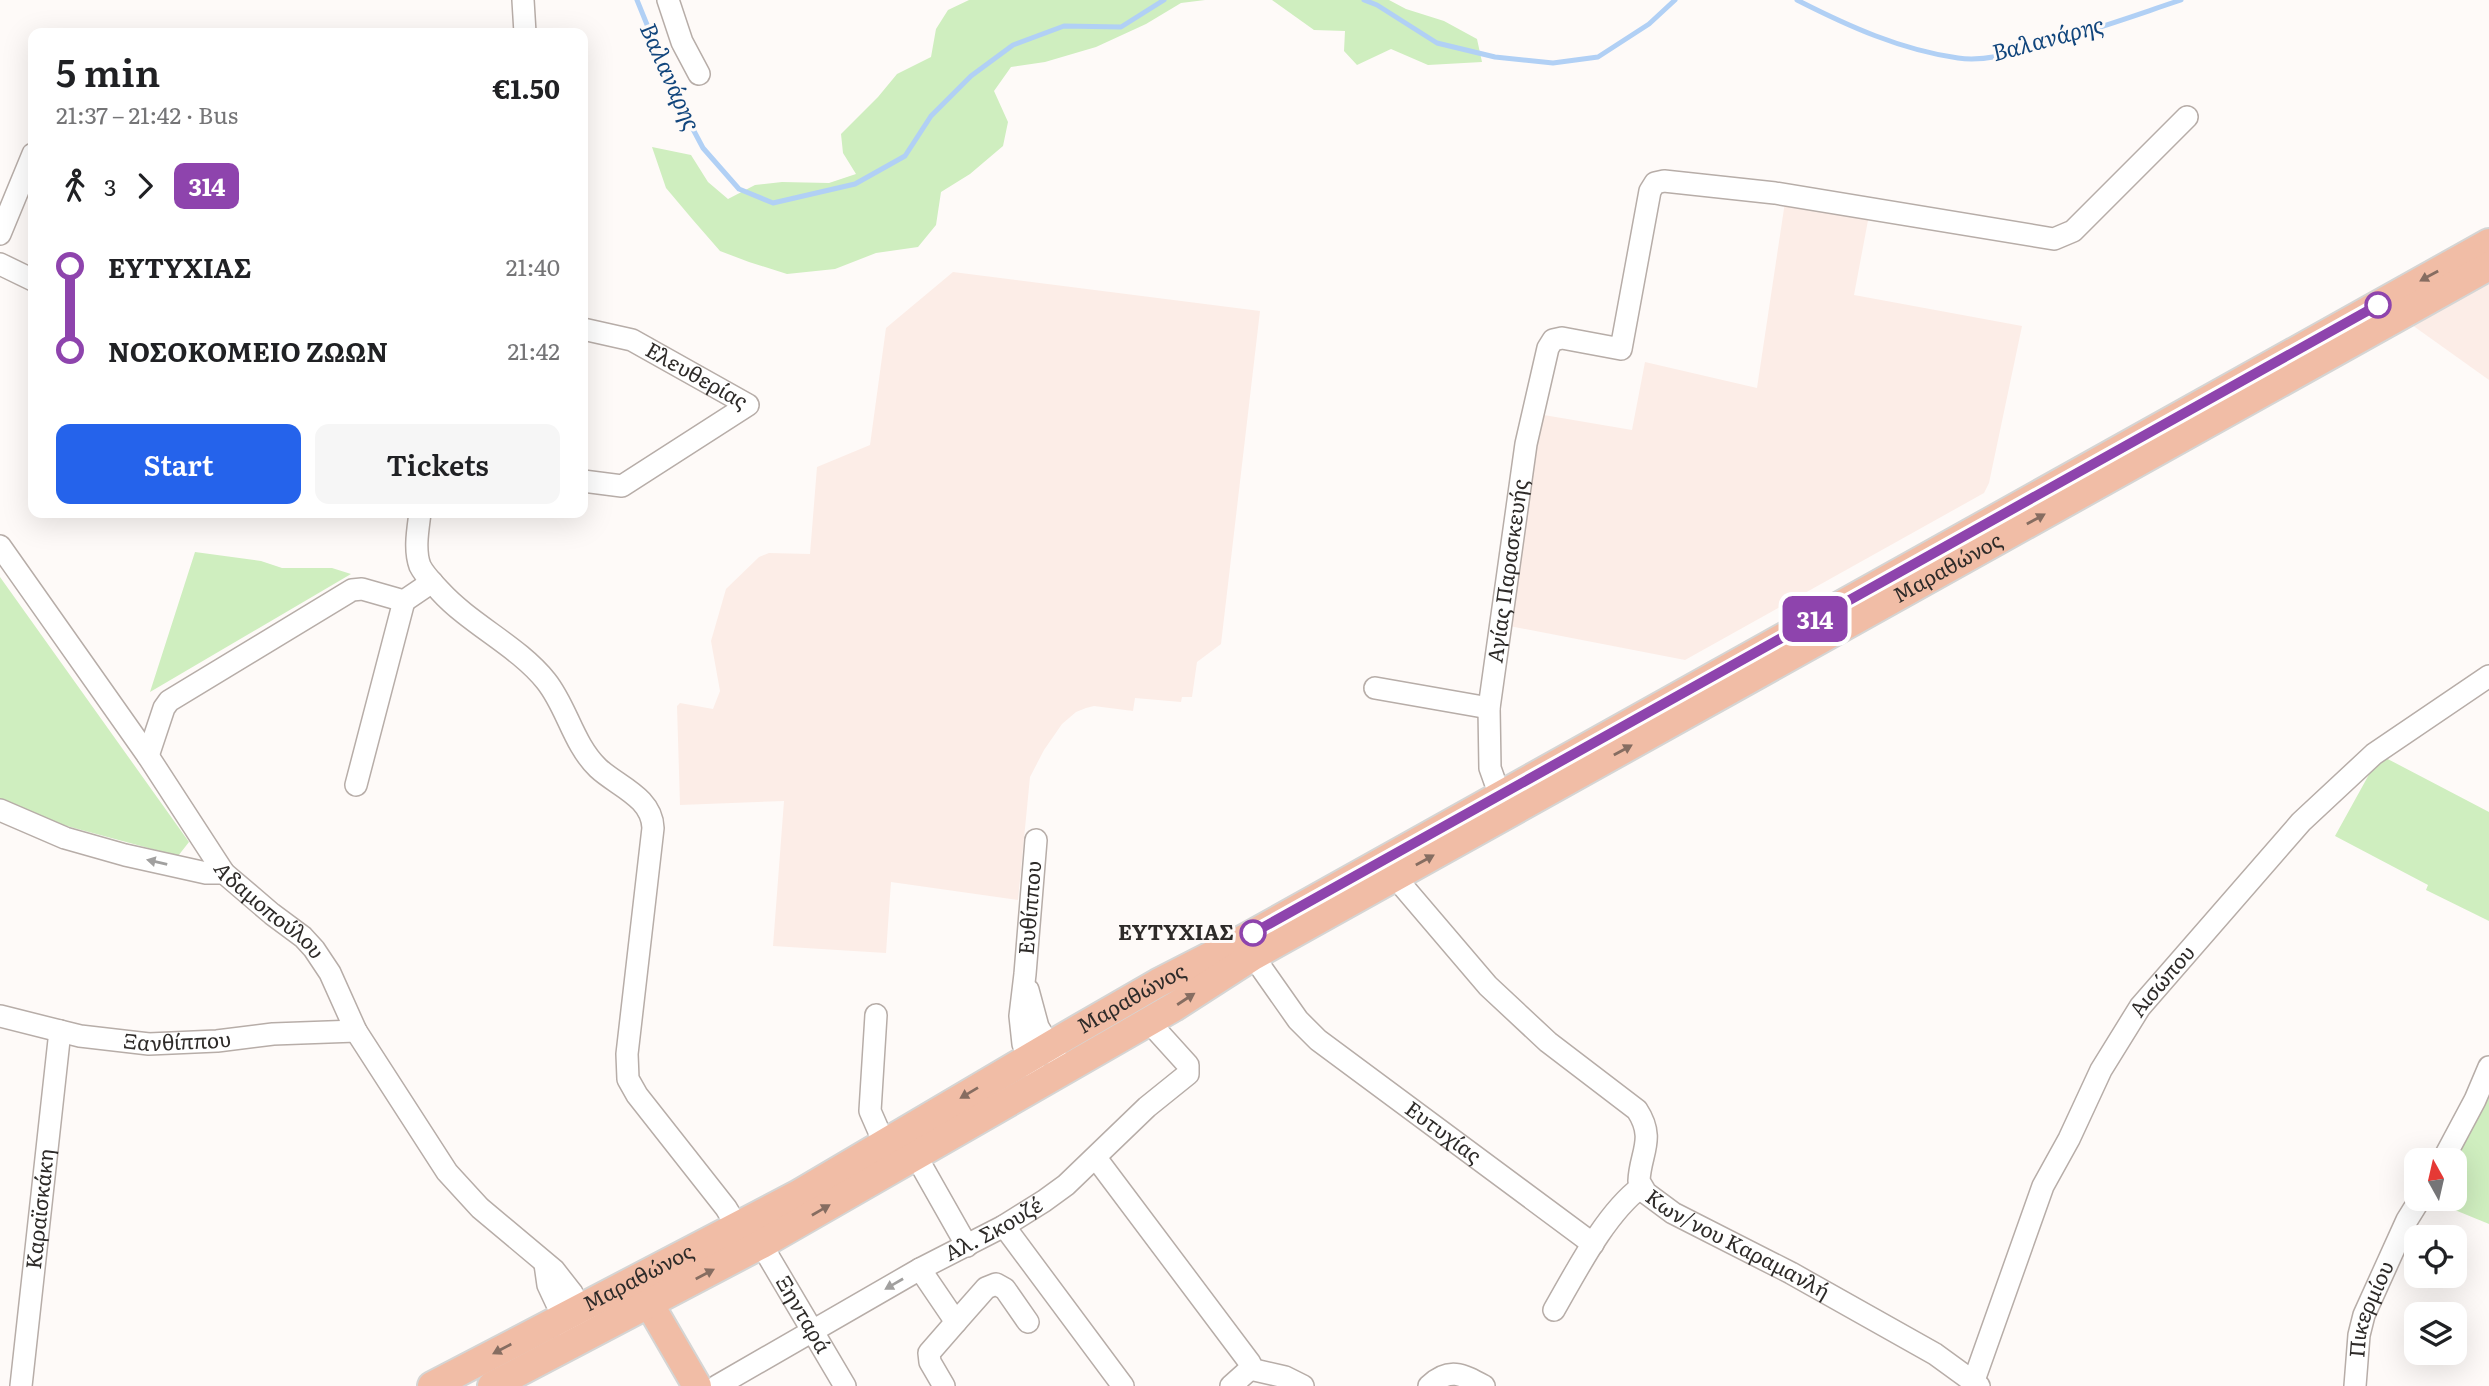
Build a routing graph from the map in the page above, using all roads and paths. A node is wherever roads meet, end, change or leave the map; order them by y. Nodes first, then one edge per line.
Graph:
1 (523, 0) edge
2 (668, 0) edge
3 (525, 28) edge
4 (699, 74) dead end
5 (2187, 117) dead end
6 (28, 166) edge
7 (0, 234) edge
8 (2489, 243) edge
9 (0, 264) edge
10 (2489, 266) edge
11 (28, 278) edge
12 (588, 330) edge
13 (588, 482) edge
14 (420, 518) edge
15 (0, 546) edge
16 (432, 582) junction
17 (404, 601) junction
18 (2489, 676) edge
19 (1375, 688) dead end
20 (1489, 708) junction
21 (148, 756) junction
22 (356, 785) dead end
23 (1500, 796) junction
24 (0, 810) edge
25 (1036, 840) dead end
26 (224, 873) junction
27 (1395, 877) junction
28 (1253, 956) junction
29 (876, 1014) dead end
30 (0, 1016) edge
31 (1149, 1022) junction
32 (60, 1031) junction
33 (356, 1031) junction
34 (1039, 1052) junction
35 (2489, 1067) edge
36 (1053, 1077) junction
37 (884, 1143) junction
38 (2449, 1148) edge
39 (916, 1156) junction
40 (1097, 1158) junction
41 (1641, 1187) junction
42 (2413, 1211) edge
43 (1004, 1226) junction
44 (749, 1236) junction
45 (1593, 1244) junction
46 (967, 1246) junction
47 (920, 1269) junction
48 (635, 1280) junction
49 (649, 1304) junction
50 (1553, 1310) dead end
51 (571, 1313) junction
52 (956, 1322) junction
53 (1028, 1322) dead end
54 (813, 1332) junction
55 (584, 1338) junction
56 (1250, 1369) junction
57 (1975, 1385) edge
58 (21, 1386) edge
59 (432, 1386) edge
60 (492, 1386) edge
61 (697, 1386) edge
62 (717, 1386) edge
63 (845, 1386) edge
64 (944, 1386) edge
65 (1123, 1386) edge
66 (1231, 1386) edge
67 (1303, 1386) edge
68 (1429, 1386) edge
69 (1484, 1386) edge
70 (2355, 1386) edge

1 - 3 street
2 - 4 street
5 - 20 street, Αγίας Παρασκευής
6 - 7 street
8 -> 23 main road, Μαραθώνος
9 - 11 street
27 -> 10 main road, Μαραθώνος
12 - 13 street, Ελευθερίας
14 - 16 street
15 - 21 street, Αδαμοπούλου
16 - 17 street
16 - 44 street, Ξηνταρά
17 - 21 street
17 - 22 street
18 - 57 street, Αισώπου
19 - 20 street
20 - 23 street, Αγίας Παρασκευής
21 - 26 street, Αδαμοπούλου
23 - 34 main road, Μαραθώνος
26 -> 24 street
25 - 34 street, Ευθίππου
26 - 33 street, Αδαμοπούλου
27 - 28 main road, Μαραθώνος
27 - 41 street, Κων/νου Καραμανλή
31 -> 28 main road, Μαραθώνος
28 - 45 street, Ευτυχίας
29 - 37 street
30 - 32 street, Ξανθίππου
31 - 36 main road, Μαραθώνος
31 - 40 street, Αλ. Σκουζέ
32 - 33 street, Ξανθίππου
32 - 58 street, Καραϊσκάκη
33 - 51 street, Αδαμοπούλου
34 - 36 street, Ευθίππου
34 -> 37 main road, Μαραθώνος
35 - 38 street
36 - 39 main road, Μαραθώνος
37 - 44 main road, Μαραθώνος
44 -> 39 main road, Μαραθώνος
39 - 46 street
40 - 43 street, Αλ. Σκουζέ
40 - 56 street
41 - 45 street
41 - 57 street, Κων/νου Καραμανλή
42 - 70 street, Πικερμίου
43 - 46 street, Αλ. Σκουζέ
43 - 65 street
44 - 48 main road, Μαραθώνος
49 -> 44 main road, Μαραθώνος
44 - 54 street, Ξηνταρά
45 - 50 street
46 - 47 street, Αλ. Σκουζέ
47 - 52 street
47 -> 54 street, Αλ. Σκουζέ
48 - 49 main road
48 - 51 main road, Μαραθώνος
49 - 55 main road, Μαραθώνος
49 - 61 main road
51 - 55 street, Αδαμοπούλου
51 -> 59 main road, Μαραθώνος
52 - 53 street
52 - 64 street
54 - 62 street, Αλ. Σκουζέ
54 - 63 street, Ξηνταρά
55 - 60 main road, Μαραθώνος
56 - 66 street
56 - 67 street
68 - 69 street

